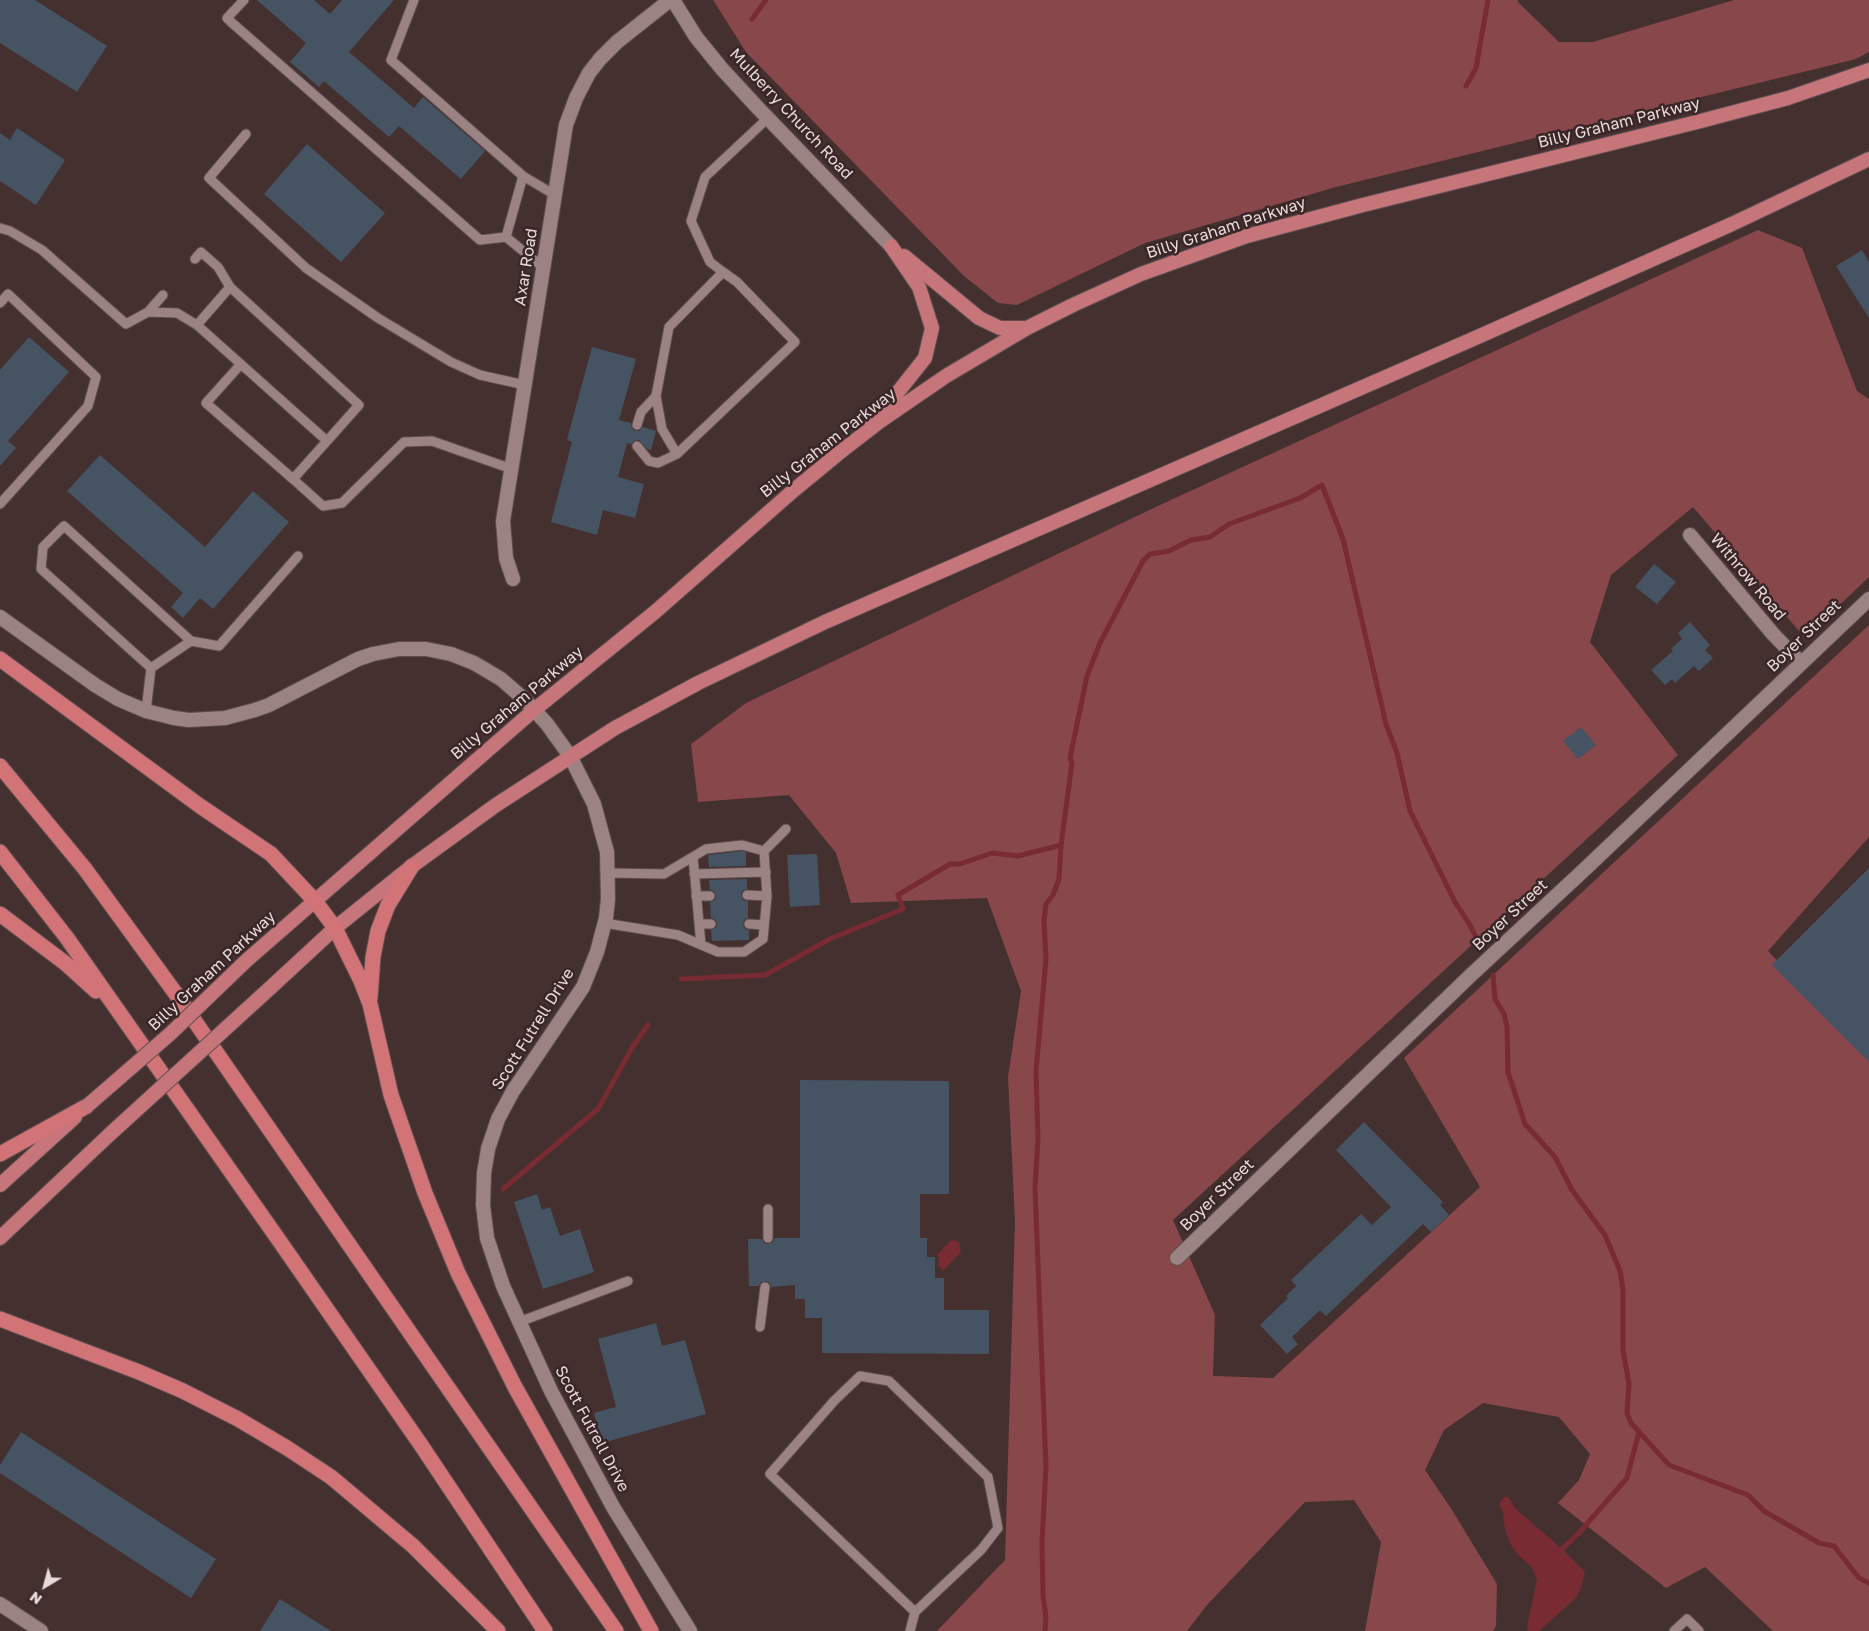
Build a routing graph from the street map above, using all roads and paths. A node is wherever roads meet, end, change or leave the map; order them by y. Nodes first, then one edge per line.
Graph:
1 (244, 0) edge
2 (414, 0) edge
3 (672, 0) edge
4 (1869, 70) edge
5 (768, 118) junction
6 (246, 134) dead end
7 (1869, 159) edge
8 (523, 176) junction
9 (555, 196) junction
10 (0, 228) edge
11 (506, 237) junction
12 (891, 246) junction
13 (195, 259) dead end
14 (544, 268) junction
15 (723, 272) junction
16 (230, 287) junction
17 (163, 294) dead end
18 (0, 303) edge
19 (148, 312) junction
20 (197, 325) junction
21 (1027, 328) junction
22 (241, 364) junction
23 (525, 385) junction
24 (656, 396) junction
25 (637, 425) dead end
26 (327, 440) junction
27 (636, 446) dead end
28 (839, 453) junction
29 (677, 454) junction
30 (512, 469) junction
31 (293, 479) junction
32 (0, 504) edge
33 (1690, 534) dead end
34 (298, 556) dead end
35 (513, 579) dead end
36 (1869, 599) edge
37 (0, 617) edge
38 (191, 641) junction
39 (0, 659) edge
40 (1801, 663) junction
41 (151, 668) junction
42 (534, 710) junction
43 (146, 711) junction
44 (570, 756) junction
45 (0, 766) edge
46 (786, 829) dead end
47 (764, 851) junction
48 (0, 852) edge
49 (693, 857) junction
50 (412, 866) junction
51 (766, 872) junction
52 (609, 874) junction
53 (694, 874) junction
54 (696, 896) junction
55 (710, 896) dead end
56 (747, 896) dead end
57 (767, 896) junction
58 (315, 901) junction
59 (0, 914) edge
60 (604, 923) junction
61 (699, 924) junction
62 (711, 924) dead end
63 (749, 924) dead end
64 (764, 924) junction
65 (335, 928) junction
66 (701, 945) junction
67 (370, 1004) junction
68 (118, 1011) junction
69 (87, 1106) junction
70 (0, 1154) edge
71 (0, 1185) edge
72 (768, 1209) dead end
73 (0, 1238) edge
74 (768, 1238) dead end
75 (1177, 1258) dead end
76 (628, 1281) dead end
77 (765, 1287) dead end
78 (0, 1318) edge
79 (519, 1322) junction
80 (760, 1327) dead end
81 (0, 1604) edge
82 (915, 1612) junction
83 (41, 1631) edge
84 (498, 1631) edge
85 (545, 1631) edge
86 (616, 1631) edge
87 (651, 1631) edge
88 (690, 1631) edge
89 (910, 1631) edge
90 (1674, 1631) edge
91 (1699, 1631) edge

1 - 11 lane
2 - 8 lane
3 - 5 street, Mulberry Church Road
3 - 9 street, Axar Road
4 - 21 highway, Billy Graham Parkway
5 - 12 street, Mulberry Church Road
5 - 15 lane
6 - 23 lane
7 - 44 highway
8 - 9 lane
8 - 11 lane
9 - 14 street, Axar Road
10 - 19 lane
11 - 14 lane
12 - 21 highway
12 - 28 highway
13 - 16 lane
14 - 23 street, Axar Road
15 - 24 lane
15 - 29 lane
16 - 20 lane
16 - 26 lane
17 - 19 lane
18 - 32 lane
19 - 20 lane
20 - 22 lane
21 - 28 highway, Billy Graham Parkway
22 - 26 lane
22 - 31 lane
23 - 30 street, Axar Road
24 - 25 lane
24 - 29 lane
26 - 31 lane
27 - 29 lane
28 - 42 highway, Billy Graham Parkway
30 - 31 lane
30 - 35 street, Axar Road
33 - 40 street, Withrow Road
34 - 38 lane
36 - 40 street, Boyer Street
37 - 43 street, Scott Futrell Drive
38 - 41 lane
38 - 41 lane
39 - 58 highway
40 - 75 street, Boyer Street
41 - 43 lane
42 - 43 street, Scott Futrell Drive
42 - 44 street, Scott Futrell Drive
42 - 58 highway, Billy Graham Parkway
44 - 50 highway
44 - 52 street, Scott Futrell Drive
45 - 86 highway
46 - 47 lane
47 - 49 lane
47 - 51 lane
48 - 68 highway
49 - 52 lane
49 - 53 lane
50 - 65 highway
50 - 67 highway
51 - 53 lane
51 - 57 lane
52 - 60 street, Scott Futrell Drive
53 - 54 lane
54 - 55 lane
54 - 61 lane
56 - 57 lane
57 - 64 lane
58 - 65 highway
58 - 69 highway, Billy Graham Parkway, bridge
59 - 68 highway
60 - 66 lane
60 - 79 street, Scott Futrell Drive
61 - 62 lane
61 - 66 lane
63 - 64 lane
64 - 66 lane
65 - 67 highway
65 - 73 highway, bridge
67 - 87 highway
68 - 85 highway
69 - 70 highway
69 - 71 highway, Billy Graham Parkway
72 - 74 lane
76 - 79 lane
77 - 80 lane
78 - 84 highway
79 - 88 street, Scott Futrell Drive
81 - 83 street
82 - 82 lane
82 - 89 lane
90 - 91 lane

